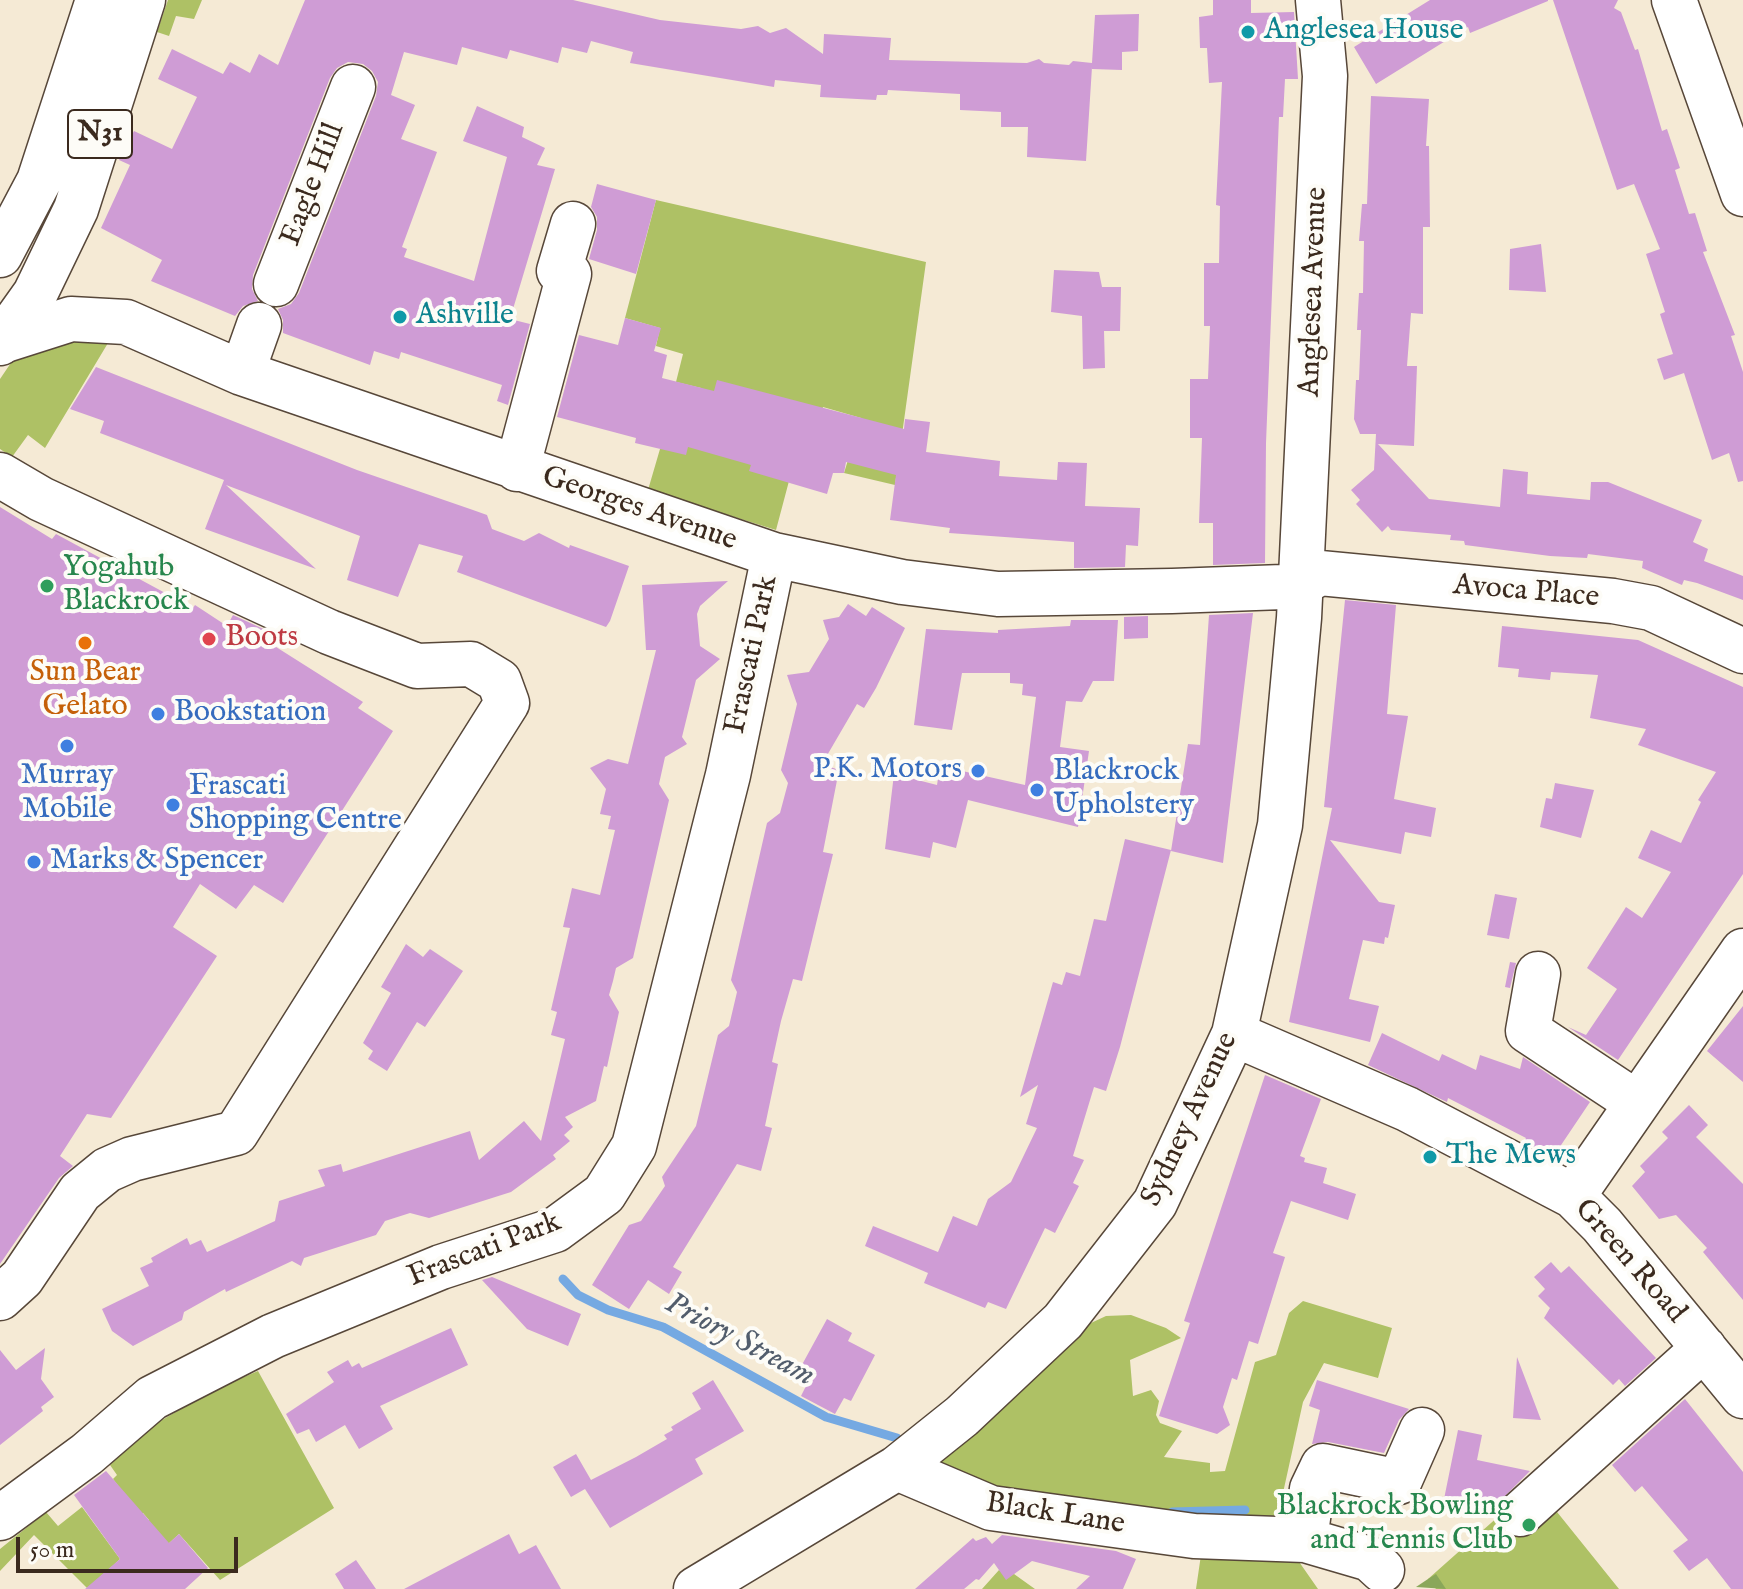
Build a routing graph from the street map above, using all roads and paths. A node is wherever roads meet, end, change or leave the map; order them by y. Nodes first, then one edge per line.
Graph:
1 (98, 0) edge
2 (143, 0) edge
3 (1318, 0) edge
4 (1674, 0) edge
5 (353, 87) dead end
6 (1743, 194) edge
7 (573, 224) dead end
8 (6, 232) edge
9 (276, 284) dead end
10 (259, 325) dead end
11 (1, 342) edge
12 (242, 373) junction
13 (517, 469) junction
14 (0, 475) edge
15 (774, 555) junction
16 (1302, 583) junction
17 (1743, 651) edge
18 (1737, 972) edge
19 (1538, 974) dead end
20 (1234, 1034) junction
21 (1637, 1103) junction
22 (1573, 1196) junction
23 (0, 1298) edge
24 (1704, 1348) junction
25 (1743, 1396) edge
26 (1422, 1430) dead end
27 (897, 1468) junction
28 (1520, 1514) dead end
29 (0, 1518) edge
30 (1306, 1533) junction
31 (1382, 1564) dead end
32 (696, 1589) edge

1 - 8 main road, N31
2 - 11 main road, N31
3 - 16 main road, Anglesea Avenue
4 - 6 main road
5 - 9 main road, Eagle Hill
7 - 13 main road
10 - 12 main road
11 - 12 main road, Georges Avenue
12 - 13 main road, Georges Avenue
13 - 15 main road, Georges Avenue
14 - 23 main road
15 - 16 main road, Georges Avenue
15 - 29 main road, Frascati Park
16 - 17 main road, Avoca Place
16 - 20 main road, Sydney Avenue
18 - 21 main road
19 - 21 main road
20 - 22 main road, Green Road
20 - 27 main road, Sydney Avenue
21 - 22 main road
22 - 24 main road, Green Road
24 - 25 main road, Green Road
24 - 28 main road
26 - 30 main road
27 - 30 main road, Black Lane
27 - 32 main road, Sydney Avenue
30 - 31 main road, Black Lane

